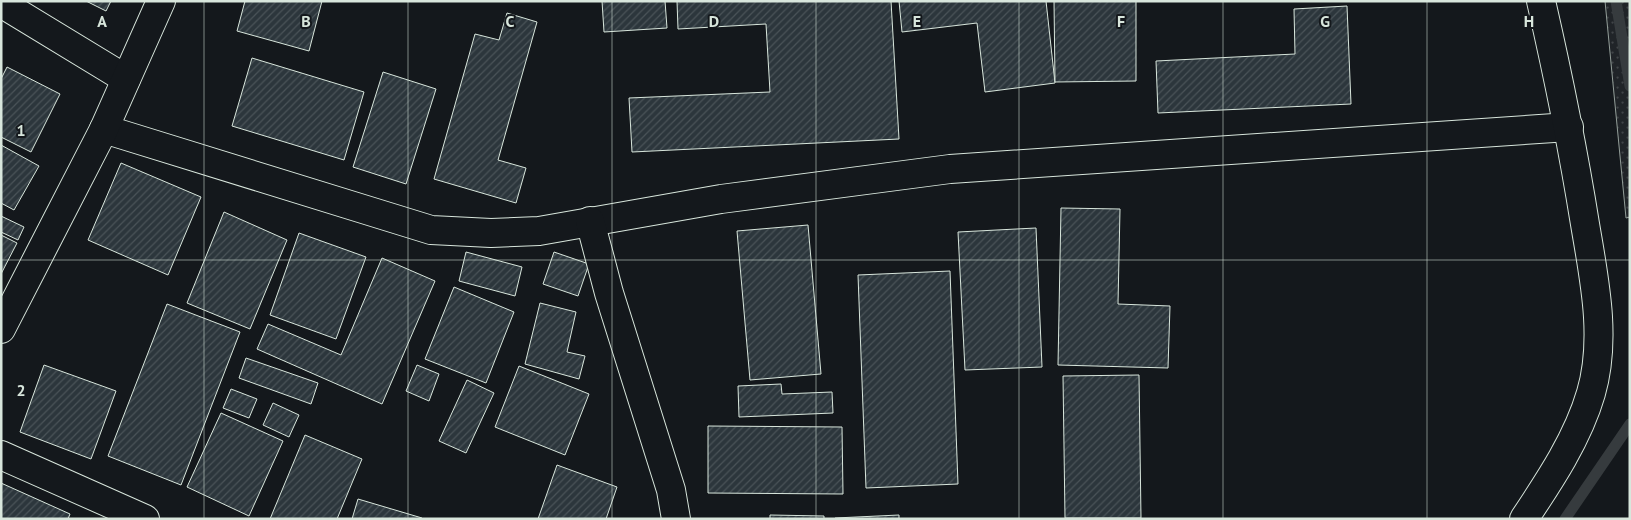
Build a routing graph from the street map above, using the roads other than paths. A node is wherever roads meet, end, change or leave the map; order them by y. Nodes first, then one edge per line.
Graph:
1 (161, 1) edge
2 (1541, 1) edge
3 (1, 3) edge
4 (126, 79) junction
5 (1570, 127) junction
6 (104, 129) junction
7 (590, 221) junction
8 (1, 329) edge
9 (1, 455) edge
10 (145, 519) edge
11 (676, 519) edge
12 (1524, 519) edge

1 - 4 street
2 - 5 street
3 - 4 street
4 - 6 street
5 - 7 street
5 - 12 street
6 - 7 street
6 - 8 street
7 - 11 street
9 - 10 street

